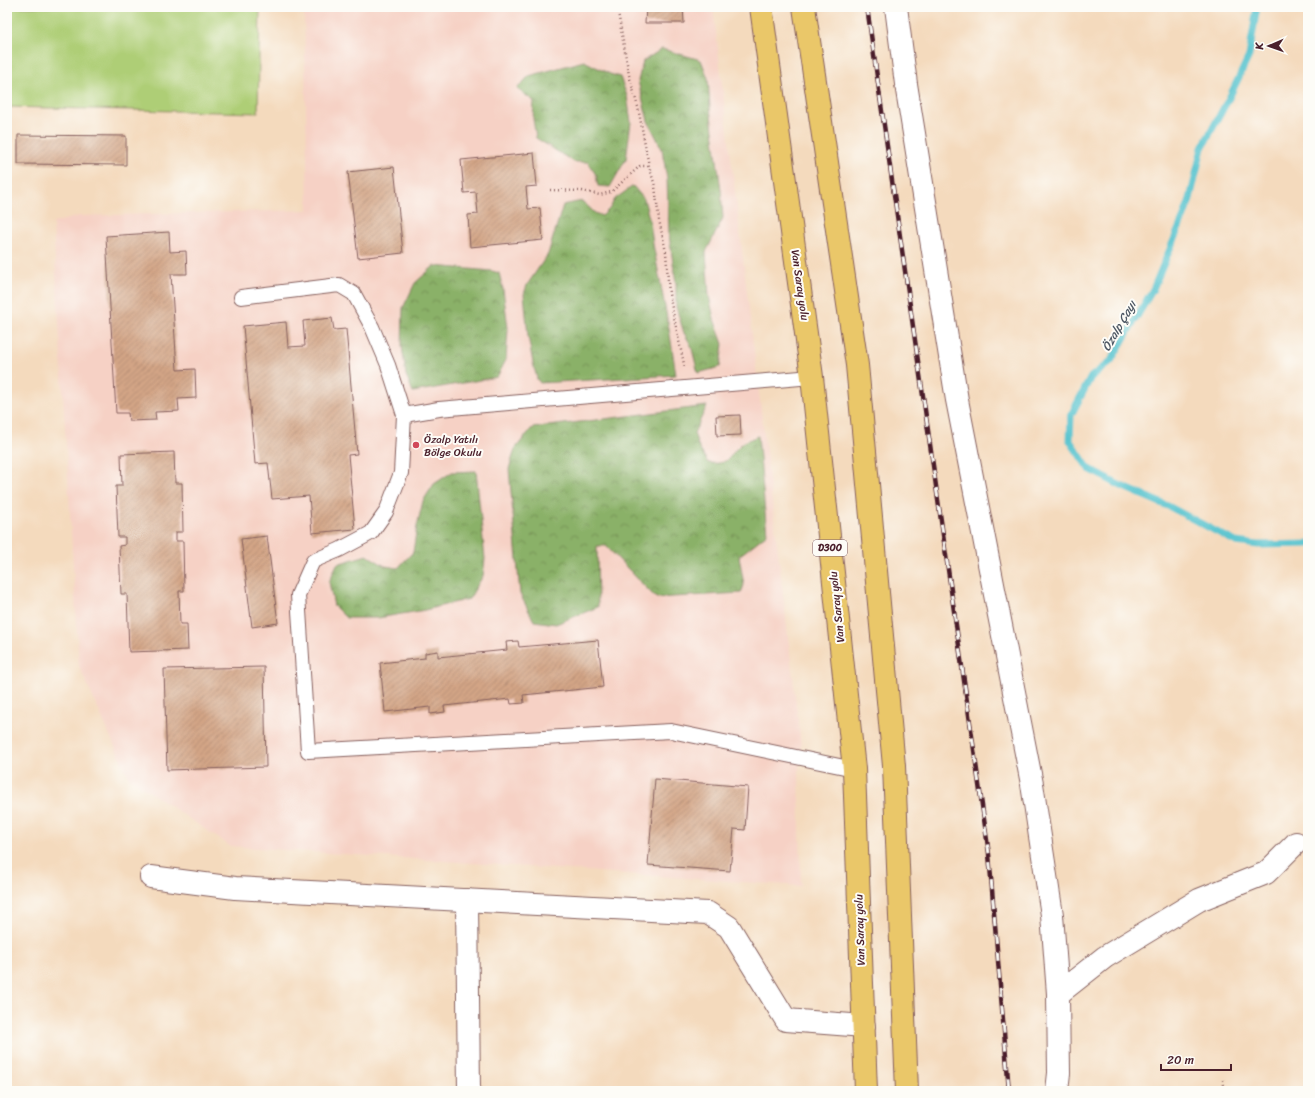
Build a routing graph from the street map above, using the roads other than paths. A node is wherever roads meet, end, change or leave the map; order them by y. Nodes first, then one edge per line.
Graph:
1 (761, 7) edge
2 (804, 7) edge
3 (896, 7) edge
4 (241, 297) dead end
5 (812, 376) junction
6 (404, 414) junction
7 (854, 769) junction
8 (1296, 843) dead end
9 (151, 877) dead end
10 (467, 900) junction
11 (1058, 994) junction
12 (864, 1026) junction
13 (469, 1091) edge
14 (866, 1091) edge
15 (907, 1091) edge
16 (1057, 1091) edge

1 - 5 highway, Van Saray yolu / D300
2 - 15 highway
3 - 11 street
4 - 6 lane
5 - 6 lane
5 - 7 highway, Van Saray yolu / D300
6 - 7 lane
7 - 12 highway, Van Saray yolu / D300
8 - 11 street
9 - 10 street
10 - 12 street
10 - 13 street
11 - 16 street
12 - 14 highway, Van Saray yolu / D300

